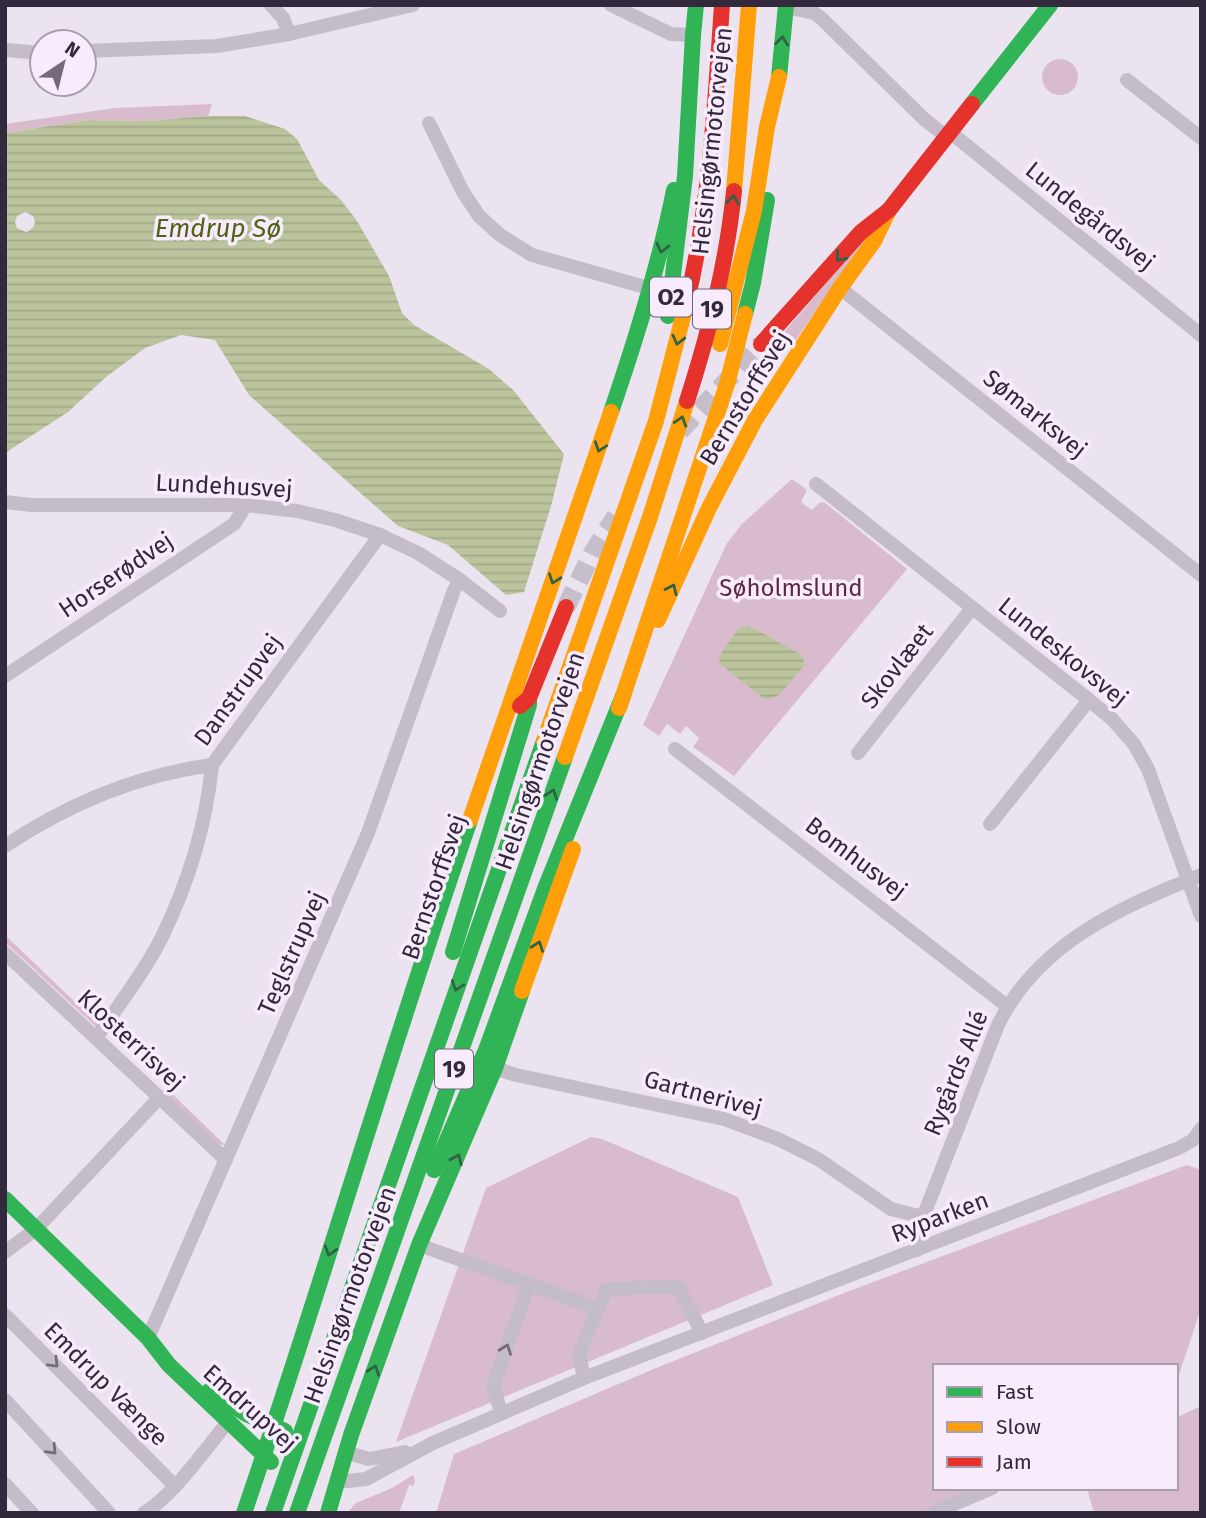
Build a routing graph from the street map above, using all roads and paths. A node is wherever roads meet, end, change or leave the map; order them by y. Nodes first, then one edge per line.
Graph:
1 (271, 5) edge
2 (413, 5) edge
3 (611, 5) edge
4 (696, 5) edge
5 (722, 5) edge
6 (749, 5) edge
7 (1051, 5) edge
8 (786, 6) edge
9 (289, 34) junction
10 (693, 35) junction
11 (5, 50) edge
12 (98, 50) edge
13 (28, 51) edge
14 (779, 77) junction
15 (1126, 80) dead end
16 (429, 123) dead end
17 (948, 134) junction
18 (1201, 138) edge
19 (889, 210) junction
20 (840, 288) junction
21 (652, 289) junction
22 (1201, 335) edge
23 (761, 344) tunnel mouth
24 (816, 484) dead end
25 (5, 502) edge
26 (246, 505) junction
27 (380, 535) junction
28 (611, 552) junction
29 (1201, 575) edge
30 (460, 580) junction
31 (620, 602) junction
32 (566, 607) tunnel mouth
33 (972, 608) junction
34 (499, 611) dead end
35 (5, 676) edge
36 (623, 695) junction
37 (528, 698) junction
38 (1089, 700) junction
39 (675, 749) dead end
40 (858, 753) dead end
41 (212, 765) junction
42 (990, 824) dead end
43 (5, 846) edge
44 (1194, 877) edge
45 (1201, 916) edge
46 (5, 953) edge
47 (1007, 1006) junction
48 (96, 1038) junction
49 (495, 1068) junction
50 (159, 1098) junction
51 (414, 1110) junction
52 (1198, 1137) edge
53 (226, 1160) junction
54 (351, 1186) junction
55 (5, 1199) edge
56 (923, 1217) junction
57 (36, 1229) junction
58 (419, 1245) junction
59 (916, 1250) junction
60 (5, 1252) edge
61 (379, 1280) junction
62 (529, 1285) junction
63 (596, 1308) junction
64 (5, 1315) edge
65 (702, 1333) junction
66 (148, 1338) junction
67 (584, 1378) junction
68 (5, 1400) edge
69 (501, 1413) junction
70 (246, 1414) junction
71 (228, 1422) junction
72 (279, 1428) junction
73 (433, 1444) junction
74 (339, 1452) junction
75 (271, 1457) junction
76 (332, 1482) junction
77 (5, 1484) edge
78 (174, 1485) junction
79 (987, 1490) edge
80 (32, 1513) edge
81 (110, 1513) edge
82 (144, 1513) edge
83 (244, 1513) edge
84 (273, 1513) edge
85 (297, 1513) edge
86 (328, 1513) edge
87 (933, 1513) edge

1 - 9 street
2 - 9 street
3 - 10 street
4 - 10 main road, O2
5 -> 28 main road, Helsingørmotorvejen / 19
31 -> 6 main road, Helsingørmotorvejen / 19
7 - 17 main road, Bernstorffsvej
14 -> 8 main road, O2
8 - 17 street, Lundegårdsvej
9 - 12 street
10 -> 21 main road
10 - 28 main road, O2
11 - 13 street
14 - 31 main road, O2
14 - 36 main road
15 - 18 street
16 - 21 street
17 - 19 main road, Bernstorffsvej
17 - 22 street, Lundegårdsvej
19 - 20 main road, Bernstorffsvej
19 -> 23 main road, Bernstorffsvej
20 - 29 street, Sømarksvej
36 -> 20 main road, Bernstorffsvej
21 -> 54 main road
24 - 33 street, Lundeskovsvej
25 - 26 street, Lundehusvej
26 - 27 street, Lundehusvej
26 - 35 street, Horserødvej
27 - 30 street, Lundehusvej
27 - 41 street, Danstrupvej
28 -> 51 main road, Helsingørmotorvejen / 19
30 - 34 street, Lundehusvej
30 - 53 street, Teglstrupvej
61 -> 31 main road, Helsingørmotorvejen / 19
32 - 37 main road, Bernstorffsvej
33 - 38 street, Lundeskovsvej
33 - 40 street, Skovlæet
49 -> 36 main road
36 - 61 main road
37 - 51 main road
37 - 54 main road, Bernstorffsvej
38 - 42 street
38 - 44 street, Lundeskovsvej
39 - 47 street, Bomhusvej
41 - 43 street
41 - 48 street, Danstrupvej
44 - 45 street, Lundeskovsvej
44 - 47 street, Rygårds Allé
46 - 48 street, Klosterrisvej
47 - 56 street, Rygårds Allé
48 - 50 street, Klosterrisvej
49 - 56 street, Gartnerivej
58 -> 49 main road
50 - 53 street, Klosterrisvej
50 - 57 street
51 - 84 main road, Helsingørmotorvejen / 19
52 - 59 street, Ryparken
53 - 66 street, Teglstrupvej
54 -> 72 main road
55 - 57 main road, Emdrupvej
56 - 59 street, Rygårds Allé
57 - 60 street
57 - 66 main road, Emdrupvej
58 - 62 street
74 -> 58 main road
59 - 65 street, Ryparken
61 - 85 main road, Helsingørmotorvejen / 19
62 - 63 street
69 -> 62 street
63 - 65 street
63 - 67 street
64 -> 78 street, Emdrup Vænge
65 - 67 street, Ryparken
66 - 70 main road, Emdrupvej
66 - 71 main road, Emdrupvej
67 - 69 street, Ryparken
68 -> 81 street
69 - 73 street, Ryparken
70 - 71 main road
70 - 72 main road, Emdrupvej
71 - 75 main road, Emdrupvej
71 - 78 street
72 - 74 main road, Emdrupvej
72 - 75 main road
73 - 74 street, Ryparken
73 - 76 street, Ryparken
74 - 75 main road
74 - 76 main road
75 - 76 main road, Emdrupvej
75 - 83 main road
76 - 86 main road
77 - 80 street
78 - 82 street
79 - 87 street

